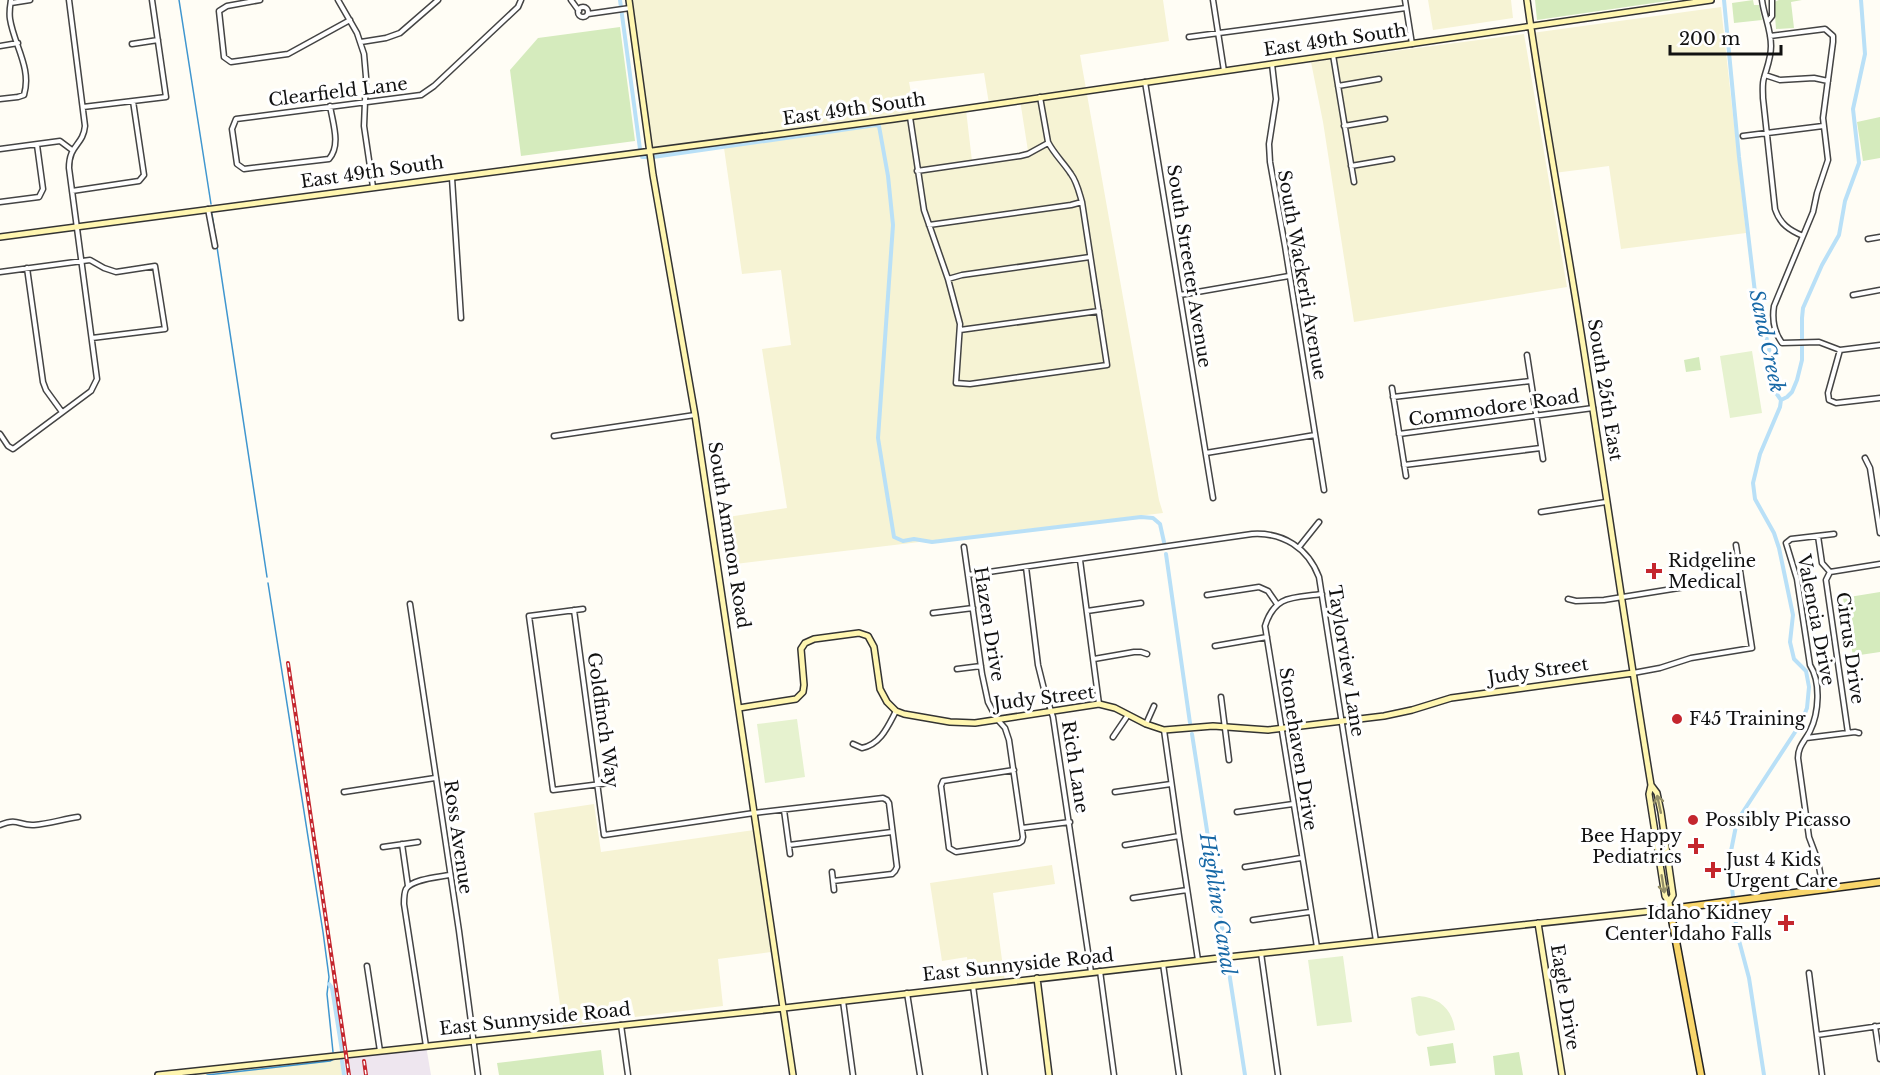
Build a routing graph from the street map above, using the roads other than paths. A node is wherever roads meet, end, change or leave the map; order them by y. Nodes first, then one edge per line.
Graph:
1 (30, 0) edge
2 (69, 0) edge
3 (152, 0) edge
4 (260, 0) edge
5 (338, 0) edge
6 (438, 0) edge
7 (521, 0) edge
8 (571, 0) edge
9 (629, 0) edge
10 (1214, 0) edge
11 (1405, 0) edge
12 (1527, 0) edge
13 (1711, 0) edge
14 (1762, 0) edge
15 (1772, 0) edge
16 (11, 1) edge
17 (628, 8) junction
18 (1406, 8) junction
19 (350, 20) junction
20 (1768, 21) junction
21 (1530, 26) junction
22 (1218, 33) junction
23 (1770, 36) junction
24 (1190, 37) dead end
25 (158, 40) junction
26 (361, 42) junction
27 (18, 43) junction
28 (132, 44) dead end
29 (1412, 44) junction
30 (0, 46) edge
31 (1332, 55) junction
32 (1272, 64) junction
33 (1224, 71) junction
34 (1765, 75) junction
35 (1379, 79) dead end
36 (1828, 81) junction
37 (1145, 82) junction
38 (1338, 86) junction
39 (1040, 98) junction
40 (0, 99) edge
41 (133, 101) junction
42 (364, 102) junction
43 (330, 106) junction
44 (83, 107) junction
45 (910, 117) junction
46 (1385, 119) dead end
47 (1344, 126) junction
48 (1823, 126) junction
49 (1767, 133) junction
50 (1743, 136) dead end
51 (1048, 143) junction
52 (37, 145) junction
53 (0, 149) edge
54 (72, 150) junction
55 (650, 152) junction
56 (1392, 159) dead end
57 (1351, 166) junction
58 (917, 171) junction
59 (452, 177) junction
60 (1354, 182) dead end
61 (373, 187) junction
62 (72, 191) junction
63 (0, 202) edge
64 (1082, 202) junction
65 (208, 209) junction
66 (929, 225) junction
67 (77, 226) junction
68 (1803, 236) junction
69 (0, 237) edge
70 (1880, 237) edge
71 (1868, 239) dead end
72 (215, 246) dead end
73 (1090, 257) junction
74 (82, 260) junction
75 (27, 268) junction
76 (0, 272) edge
77 (1289, 276) junction
78 (948, 279) junction
79 (1880, 290) edge
80 (1180, 295) junction
81 (1853, 295) dead end
82 (1099, 311) junction
83 (461, 318) dead end
84 (960, 330) junction
85 (92, 338) junction
86 (1880, 345) edge
87 (1840, 350) junction
88 (1527, 356) dead end
89 (1531, 381) junction
90 (1392, 388) dead end
91 (1394, 397) junction
92 (1880, 398) edge
93 (1593, 408) junction
94 (62, 412) junction
95 (696, 415) junction
96 (1536, 416) junction
97 (0, 434) edge
98 (1400, 434) junction
99 (1315, 435) junction
100 (554, 436) dead end
101 (1541, 448) junction
102 (1206, 453) junction
103 (1865, 458) dead end
104 (1543, 459) dead end
105 (1404, 465) junction
106 (1406, 476) dead end
107 (1324, 490) dead end
108 (1213, 498) dead end
109 (1606, 502) junction
110 (1541, 512) dead end
111 (1879, 517) edge
112 (1319, 522) dead end
113 (1880, 533) edge
114 (1834, 534) dead end
115 (1818, 536) junction
116 (1736, 545) dead end
117 (1299, 547) junction
118 (964, 548) dead end
119 (1080, 560) junction
120 (1880, 564) edge
121 (1026, 567) junction
122 (1830, 572) junction
123 (968, 575) junction
124 (1741, 578) junction
125 (1322, 594) junction
126 (1207, 595) dead end
127 (1621, 597) junction
128 (1568, 599) dead end
129 (1141, 603) dead end
130 (410, 604) dead end
131 (1277, 604) junction
132 (973, 608) junction
133 (583, 609) dead end
134 (574, 610) junction
135 (1087, 610) junction
136 (933, 613) dead end
137 (1267, 637) junction
138 (1215, 646) dead end
139 (1147, 654) dead end
140 (1094, 659) junction
141 (981, 666) junction
142 (957, 669) dead end
143 (1633, 673) junction
144 (1221, 697) dead end
145 (1099, 704) junction
146 (1154, 706) dead end
147 (739, 708) junction
148 (896, 711) junction
149 (1052, 711) junction
150 (1128, 715) junction
151 (997, 719) junction
152 (1342, 722) junction
153 (1146, 724) junction
154 (1224, 727) junction
155 (1281, 729) junction
156 (1164, 730) junction
157 (1848, 733) junction
158 (1859, 733) dead end
159 (1113, 737) dead end
160 (1805, 738) junction
161 (853, 744) dead end
162 (1229, 760) dead end
163 (1014, 770) junction
164 (435, 778) junction
165 (609, 783) dead end
166 (597, 784) junction
167 (1171, 784) junction
168 (1651, 785) junction
169 (344, 792) dead end
170 (1115, 792) dead end
171 (1293, 804) junction
172 (784, 810) junction
173 (1237, 812) dead end
174 (754, 813) junction
175 (78, 817) dead end
176 (1070, 822) junction
177 (0, 825) edge
178 (1022, 828) junction
179 (892, 832) junction
180 (1179, 836) junction
181 (418, 842) dead end
182 (402, 844) junction
183 (789, 845) junction
184 (1125, 845) dead end
185 (383, 847) dead end
186 (790, 854) dead end
187 (1301, 858) junction
188 (1245, 867) dead end
189 (832, 872) dead end
190 (449, 876) junction
191 (833, 881) junction
192 (1880, 882) edge
193 (408, 886) junction
194 (1823, 889) junction
195 (834, 890) dead end
196 (1187, 890) junction
197 (1133, 898) dead end
198 (1670, 906) junction
199 (1310, 912) junction
200 (1253, 920) dead end
201 (1538, 923) junction
202 (1376, 941) junction
203 (1317, 947) junction
204 (1261, 953) junction
205 (1198, 960) junction
206 (1163, 964) junction
207 (367, 966) dead end
208 (1100, 971) junction
209 (1091, 972) junction
210 (1809, 973) dead end
211 (1037, 978) junction
212 (973, 986) junction
213 (907, 993) junction
214 (843, 1000) junction
215 (783, 1008) junction
216 (621, 1025) junction
217 (1878, 1026) edge
218 (1817, 1035) junction
219 (472, 1041) junction
220 (426, 1046) junction
221 (380, 1051) junction
222 (1880, 1059) edge
223 (159, 1075) edge
224 (478, 1075) edge
225 (628, 1075) edge
226 (792, 1075) edge
227 (853, 1075) edge
228 (920, 1075) edge
229 (985, 1075) edge
230 (1049, 1075) edge
231 (1114, 1075) edge
232 (1179, 1075) edge
233 (1278, 1075) edge
234 (1562, 1075) edge
235 (1701, 1075) edge
236 (1822, 1075) edge

1 - 16 street
2 - 44 street
3 - 25 street
4 - 19 street
5 - 19 street
6 - 26 street
7 - 42 street, Clearfield Lane
8 - 17 street
9 - 17 street, South Ammon Road
10 - 22 street
11 - 18 street
12 - 21 street, South 25th East
13 - 21 street, East 49th South
14 - 20 street
15 - 20 street
16 - 27 street
17 - 55 street, South Ammon Road
18 - 22 street
18 - 29 street
19 - 26 street
20 - 23 street
21 - 29 street, East 49th South
21 - 93 street, South 25th East
22 - 24 street
22 - 33 street
23 - 34 street
23 - 36 street
25 - 28 street
25 - 41 street
26 - 42 street
27 - 30 street
27 - 40 street
29 - 31 street, East 49th South
31 - 32 street, East 49th South
31 - 38 street
32 - 33 street, East 49th South
32 - 77 street, South Wackerli Avenue
33 - 37 street, East 49th South
34 - 36 street
34 - 49 street
35 - 38 street
36 - 48 street
37 - 39 street, East 49th South
37 - 80 street, South Streeter Avenue
38 - 47 street
39 - 45 street, East 49th South
39 - 51 street
41 - 44 street
41 - 62 street
42 - 43 street, Clearfield Lane
42 - 61 street
43 - 43 street, Clearfield Lane
44 - 54 street
45 - 55 street, East 49th South
45 - 58 street
46 - 47 street
47 - 57 street
48 - 49 street
48 - 68 street
49 - 50 street
49 - 68 street
51 - 58 street
51 - 64 street
52 - 53 street
52 - 54 street
52 - 63 street
54 - 62 street
55 - 59 street, East 49th South
55 - 95 street, South Ammon Road
56 - 57 street
57 - 60 street
58 - 66 street
59 - 61 street, East 49th South
59 - 83 street
61 - 65 street, East 49th South
62 - 67 street
64 - 66 street
64 - 73 street
65 - 67 street, East 49th South
65 - 72 street
66 - 78 street
67 - 69 street, East 49th South
67 - 74 street
68 - 87 street
70 - 71 street
73 - 78 street
73 - 82 street
74 - 75 street
74 - 85 street
74 - 85 street
75 - 76 street
75 - 94 street
77 - 80 street
77 - 99 street, South Wackerli Avenue
78 - 84 street
79 - 81 street
80 - 102 street, South Streeter Avenue
82 - 84 street
82 - 84 street
85 - 94 street
86 - 87 street
87 - 92 street
88 - 89 street
89 - 91 street
89 - 96 street
90 - 91 street
91 - 98 street
93 - 96 street, Commodore Road
93 - 109 street, South 25th East
94 - 97 street
95 - 100 street
95 - 147 street, South Ammon Road
96 - 98 street, Commodore Road
96 - 101 street
98 - 105 street
99 - 102 street
99 - 107 street, South Wackerli Avenue
101 - 104 street
101 - 105 street
102 - 108 street, South Streeter Avenue
103 - 111 street
105 - 106 street
109 - 110 street
109 - 127 street, South 25th East
111 - 113 street
112 - 117 street
114 - 115 street, Valencia Drive
115 - 122 street, Citrus Drive
115 - 160 street, Valencia Drive
116 - 124 street
117 - 119 street, Taylorview Lane
117 - 125 street, Taylorview Lane
118 - 123 street, Hazen Drive
119 - 121 street, Taylorview Lane
119 - 135 street
120 - 122 street
121 - 123 street, Taylorview Lane
121 - 149 street, Rich Lane
122 - 157 street, Citrus Drive
123 - 132 street, Hazen Drive
124 - 127 street
124 - 143 street
125 - 131 street
125 - 152 street, Taylorview Lane
126 - 131 street
127 - 128 street
127 - 143 street, South 25th East
129 - 135 street
130 - 164 street, Ross Avenue
131 - 137 street, Stonehaven Drive
132 - 136 street
132 - 141 street, Hazen Drive
133 - 134 street
134 - 166 street, Goldfinch Way
134 - 166 street
135 - 140 street
137 - 138 street
137 - 155 street, Stonehaven Drive
139 - 140 street
140 - 145 street
141 - 142 street
141 - 151 street, Hazen Drive
143 - 152 street, Judy Street
143 - 168 street, South 25th East
144 - 154 street
145 - 149 street, Judy Street
145 - 150 street, Judy Street
146 - 153 street
147 - 148 street
147 - 174 street, South Ammon Road
148 - 151 street, Judy Street
148 - 161 street
149 - 151 street, Judy Street
149 - 176 street, Rich Lane
150 - 153 street, Judy Street
150 - 159 street
151 - 163 street, Hazen Drive
152 - 155 street, Judy Street
152 - 202 street, Taylorview Lane
153 - 156 street, Judy Street
154 - 155 street, Judy Street
154 - 156 street, Judy Street
154 - 162 street
155 - 171 street, Stonehaven Drive
156 - 167 street
157 - 158 street
157 - 160 street
160 - 194 street, Valencia Drive
163 - 178 street, Hazen Drive
163 - 178 street
164 - 169 street
164 - 190 street, Ross Avenue
165 - 166 street
166 - 174 street, Goldfinch Way
167 - 170 street
167 - 180 street
168 -> 198 street, South 25th East
198 -> 168 street, South 25th East
171 - 173 street
171 - 187 street, Stonehaven Drive
172 - 174 street
172 - 179 street
172 - 183 street
174 - 215 street, South Ammon Road
175 - 177 street
176 - 178 street
176 - 209 street, Rich Lane
179 - 183 street
179 - 191 street
180 - 184 street
180 - 196 street
181 - 182 street
182 - 185 street
182 - 193 street
183 - 186 street
187 - 188 street
187 - 199 street, Stonehaven Drive
189 - 191 street
190 - 193 street
190 - 219 street, Ross Avenue
191 - 195 street
192 - 194 main road, East Sunnyside Road
193 - 220 street
194 - 198 main road, East Sunnyside Road
196 - 197 street
196 - 205 street
198 - 201 street, East Sunnyside Road
198 - 235 main road, South 25th East
199 - 200 street
199 - 203 street, Stonehaven Drive
201 - 202 street, East Sunnyside Road
201 - 234 street, Eagle Drive
202 - 203 street, East Sunnyside Road
203 - 204 street, East Sunnyside Road
204 - 205 street, East Sunnyside Road
204 - 233 street
205 - 206 street, East Sunnyside Road
206 - 208 street, East Sunnyside Road
206 - 232 street
207 - 221 street
208 - 209 street, East Sunnyside Road
208 - 231 street
209 - 211 street, East Sunnyside Road
210 - 218 street
211 - 212 street, East Sunnyside Road
211 - 230 street
212 - 213 street, East Sunnyside Road
212 - 229 street
213 - 214 street, East Sunnyside Road
213 - 228 street
214 - 215 street, East Sunnyside Road
214 - 227 street
215 - 216 street, East Sunnyside Road
215 - 226 street, South Ammon Road
216 - 219 street, East Sunnyside Road
216 - 225 street
217 - 218 street
217 - 222 street
218 - 236 street
219 - 220 street, East Sunnyside Road
219 - 224 street, Ross Avenue
220 - 221 street, East Sunnyside Road
221 - 223 street, East Sunnyside Road

